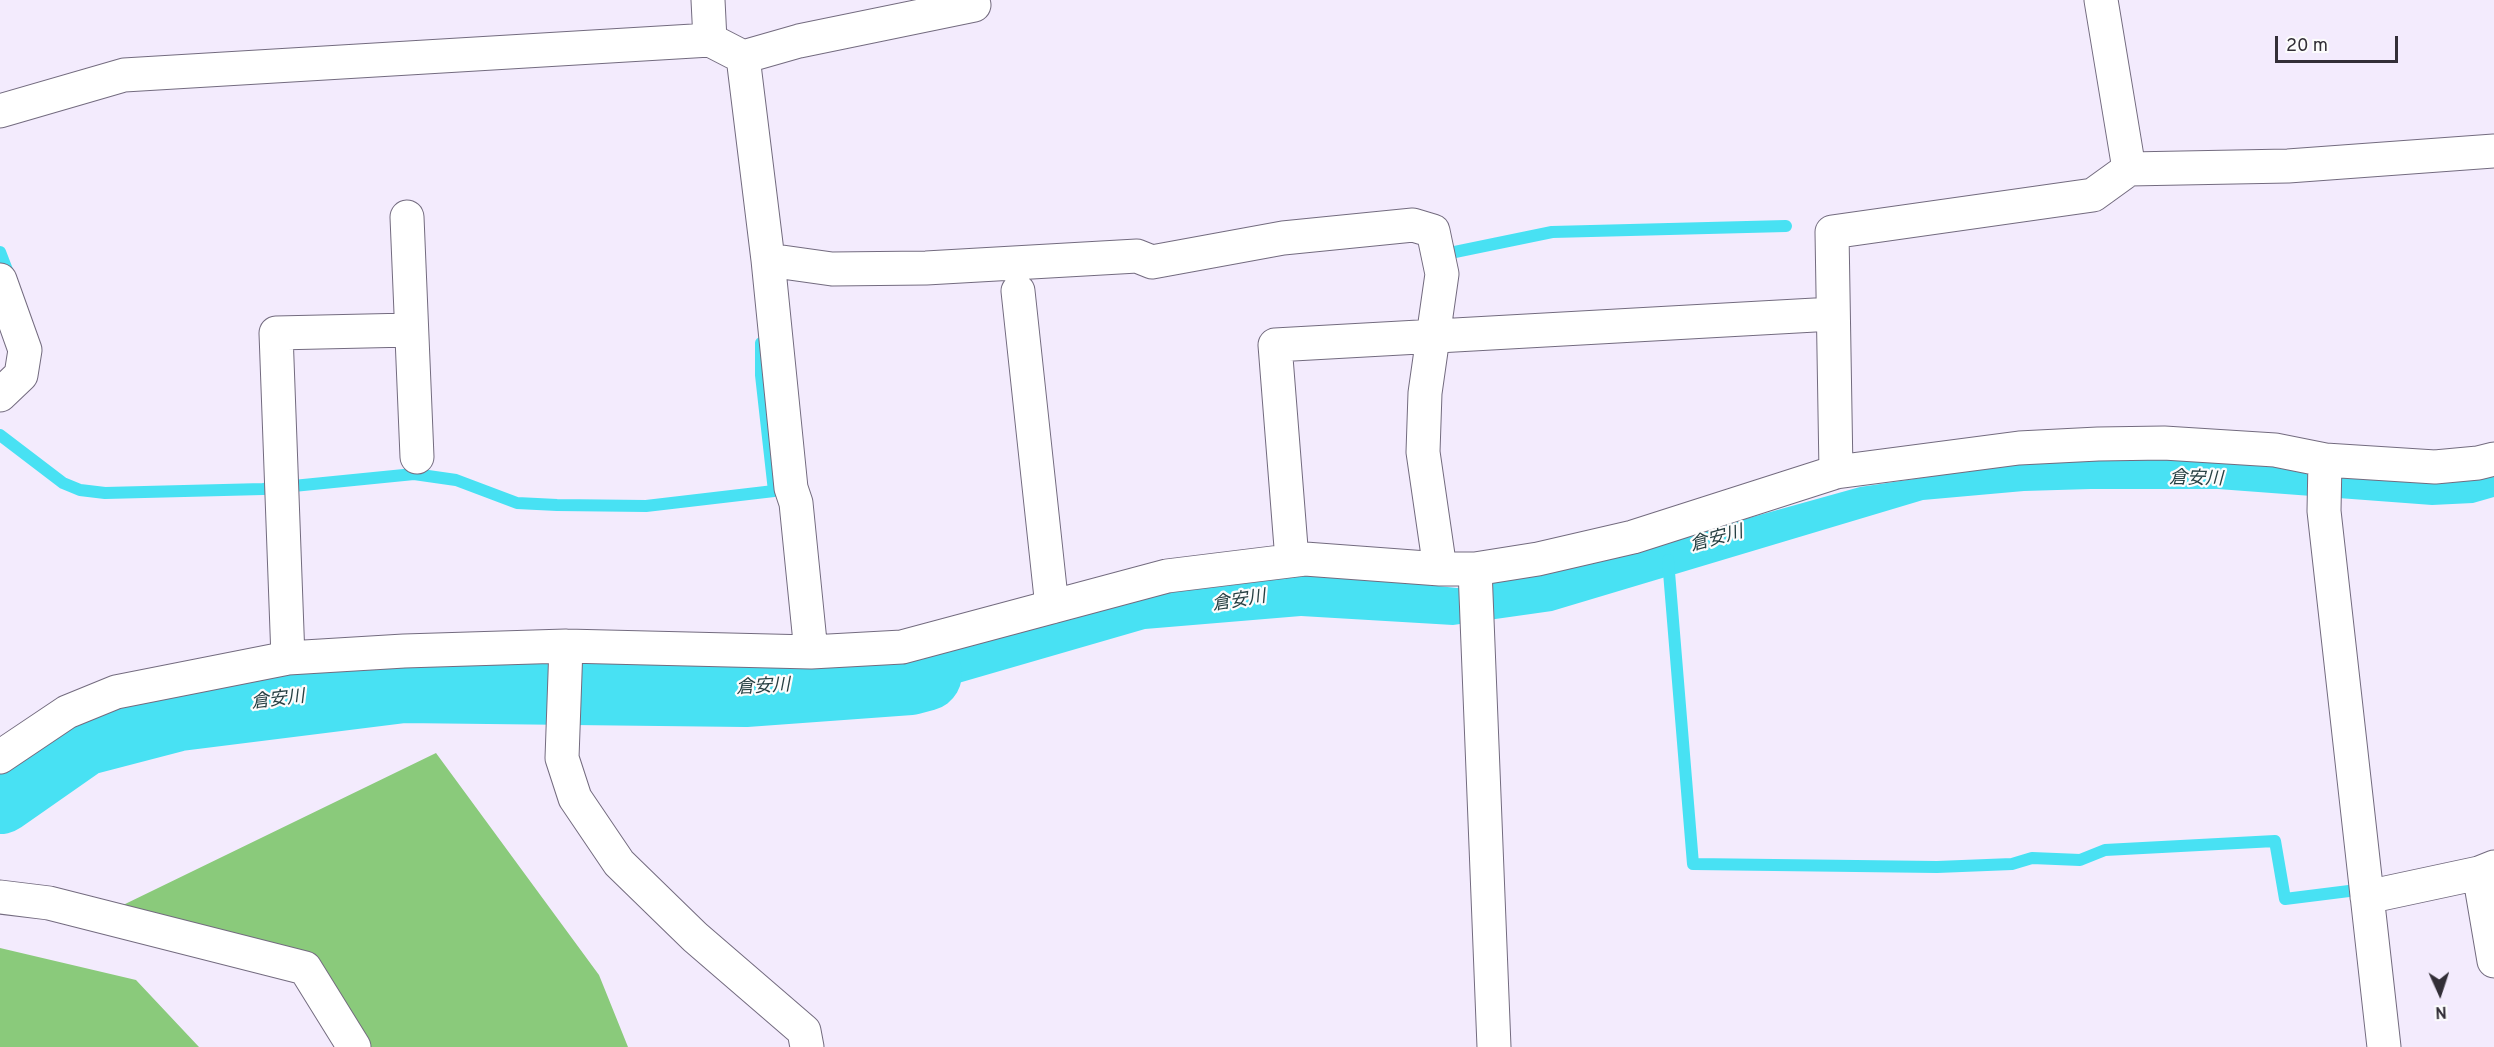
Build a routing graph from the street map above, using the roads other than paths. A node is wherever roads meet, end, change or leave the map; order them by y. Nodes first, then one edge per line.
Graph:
1 (708, 0) edge
2 (2102, 0) edge
3 (974, 5) dead end
4 (710, 40) junction
5 (742, 57) junction
6 (0, 111) edge
7 (2494, 151) edge
8 (2129, 169) junction
9 (407, 217) dead end
10 (768, 268) junction
11 (0, 280) edge
12 (1018, 291) dead end
13 (1833, 314) junction
14 (411, 330) junction
15 (1433, 338) junction
16 (0, 395) edge
17 (417, 457) dead end
18 (2494, 459) edge
19 (2325, 464) junction
20 (1836, 472) junction
21 (1292, 560) junction
22 (1440, 569) junction
23 (1475, 575) junction
24 (1052, 607) junction
25 (811, 652) junction
26 (565, 654) junction
27 (288, 658) junction
28 (0, 757) edge
29 (2486, 870) edge
30 (2366, 891) junction
31 (0, 897) edge
32 (2494, 961) edge
33 (354, 1047) edge
34 (807, 1047) edge
35 (1494, 1047) edge
36 (2384, 1047) edge

1 - 4 street
2 - 8 street
3 - 5 street
4 - 5 street
4 - 6 street
5 - 10 street
7 - 8 street
8 - 13 street
9 - 14 street
10 - 15 street
10 - 25 street
11 - 16 street
12 - 24 street
13 - 15 street
13 - 20 street
14 - 17 street
14 - 27 street
15 - 21 street
15 - 22 street
18 - 19 street
19 - 20 street
19 - 30 street
20 - 23 street
21 - 22 street
21 - 24 street
22 - 23 street
23 - 35 street
24 - 25 street
25 - 26 street
26 - 27 street
26 - 34 street
27 - 28 street
29 - 30 street
29 - 32 street
30 - 36 street
31 - 33 street

